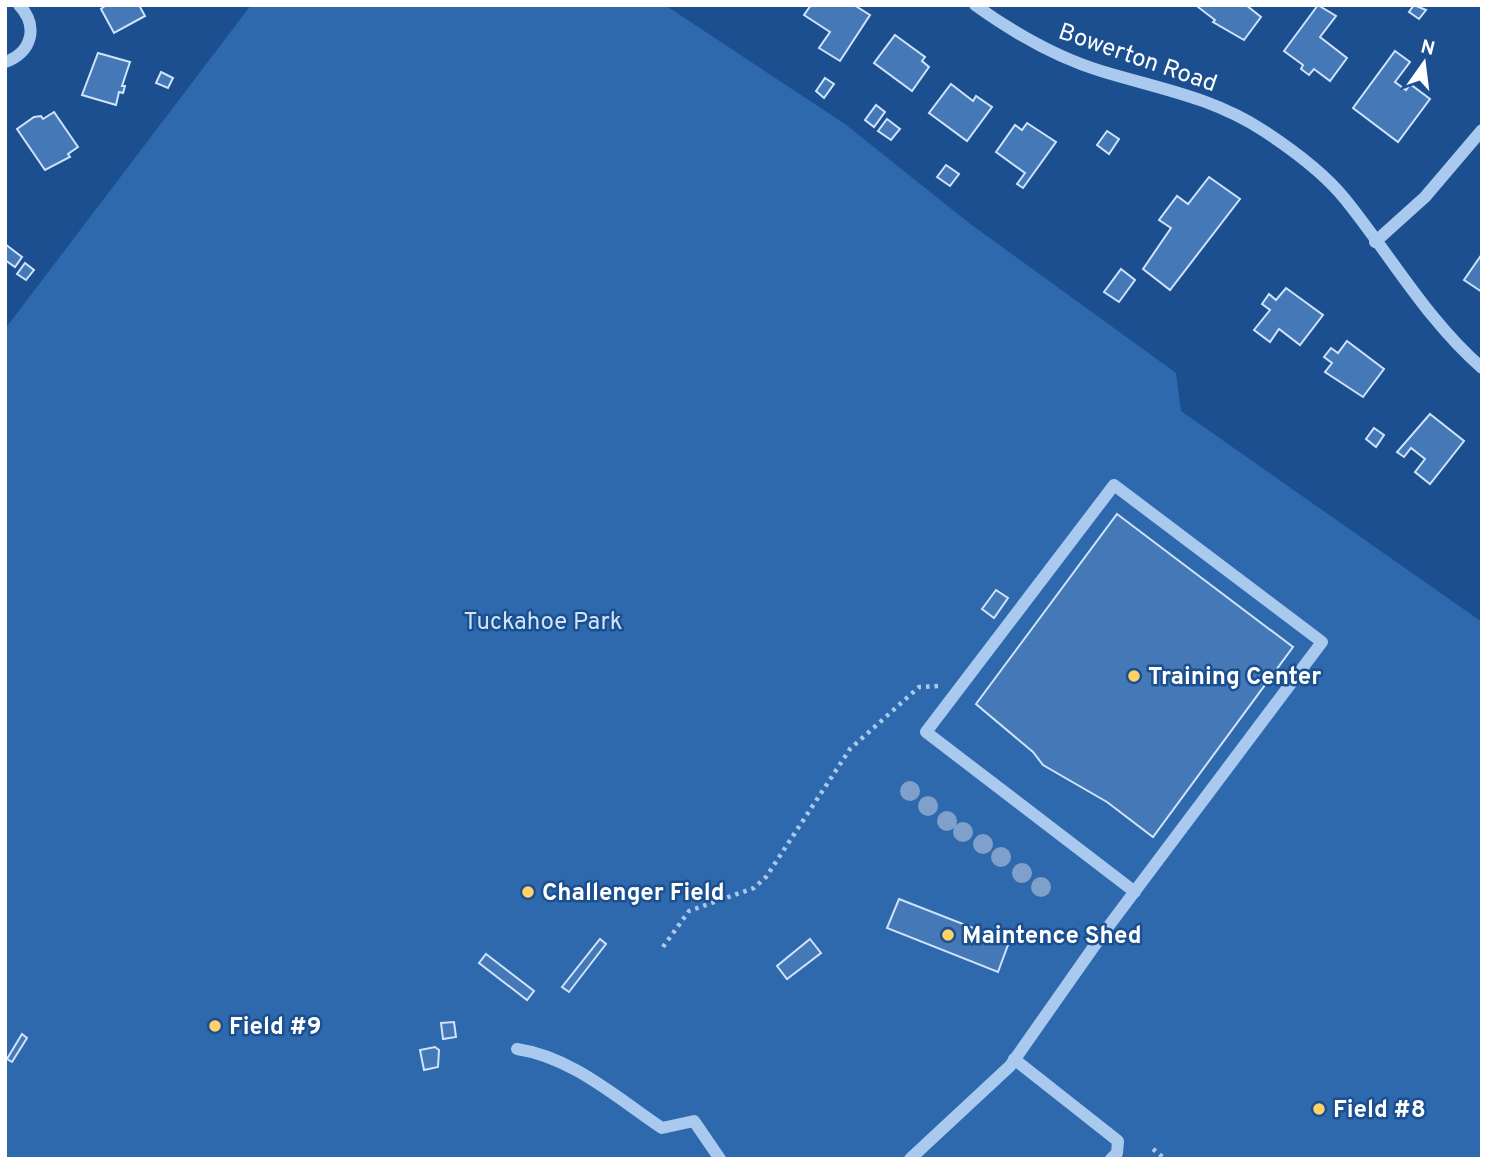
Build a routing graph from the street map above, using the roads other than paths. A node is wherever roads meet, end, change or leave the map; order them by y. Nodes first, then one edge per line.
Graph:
1 (19, 5) edge
2 (975, 5) edge
3 (5, 62) edge
4 (1482, 130) edge
5 (1375, 242) junction
6 (1482, 368) edge
7 (1135, 892) junction
8 (517, 1049) dead end
9 (1014, 1059) junction
10 (720, 1159) edge
11 (910, 1159) edge
12 (1111, 1159) edge

1 - 3 street
2 - 5 street, Bowerton Road
4 - 5 street
5 - 6 street, Bowerton Road
7 - 7 street
7 - 9 street
8 - 10 street
9 - 11 street
9 - 12 street

